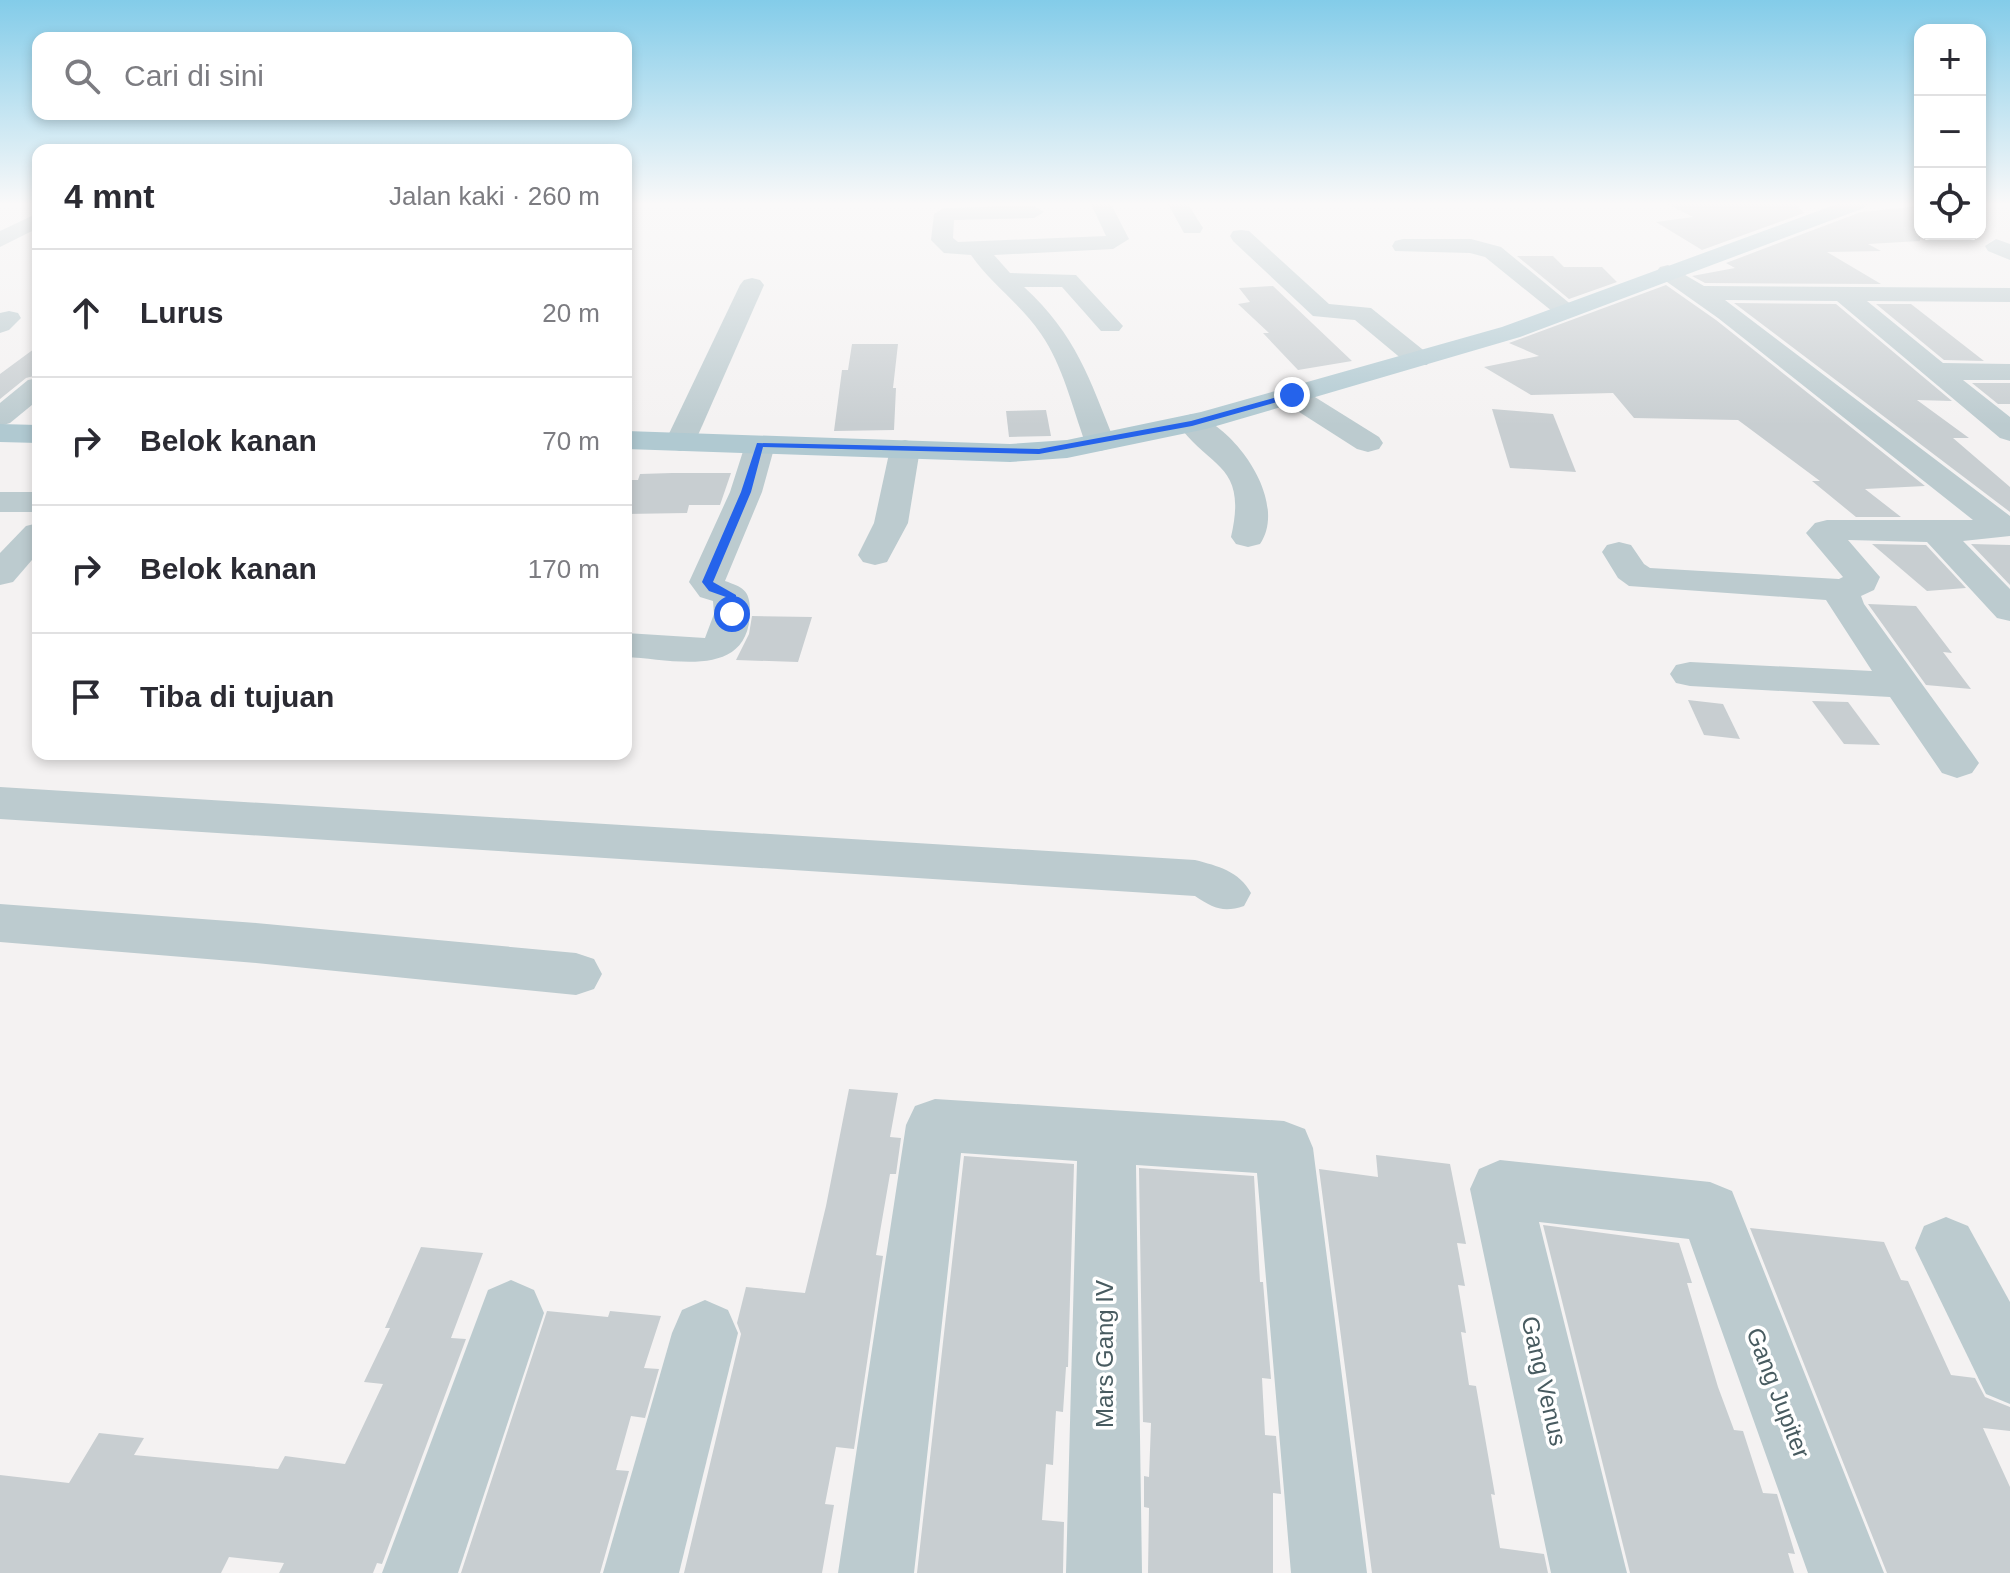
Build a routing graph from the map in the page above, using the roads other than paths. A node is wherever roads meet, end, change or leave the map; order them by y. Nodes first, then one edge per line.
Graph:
1 (1001, 277) edge
2 (1286, 277) edge
3 (1525, 277) edge
4 (1654, 277) edge
5 (1675, 277) edge
6 (1003, 280) junction
7 (752, 285) dead end
8 (1697, 293) junction
9 (1843, 294) junction
10 (2010, 295) edge
11 (1567, 311) junction
12 (1880, 324) junction
13 (1923, 325) dead end
14 (1110, 326) dead end
15 (1418, 359) junction
16 (1937, 371) junction
17 (2010, 372) edge
18 (32, 391) edge
19 (1292, 395) junction
20 (1996, 409) edge
21 (0, 417) edge
22 (1192, 423) junction
23 (2010, 432) edge
24 (0, 433) edge
25 (32, 434) edge
26 (632, 440) edge
27 (680, 442) junction
28 (1100, 442) junction
29 (1368, 443) dead end
30 (760, 445) junction
31 (905, 449) junction
32 (0, 502) edge
33 (2002, 520) edge
34 (32, 522) edge
35 (1936, 532) junction
36 (32, 534) edge
37 (1248, 537) dead end
38 (1619, 552) dead end
39 (875, 555) dead end
40 (0, 574) edge
41 (0, 586) edge
42 (32, 587) edge
43 (1845, 590) junction
44 (2010, 610) edge
45 (632, 645) edge
46 (1690, 674) dead end
47 (1902, 685) junction
48 (1957, 763) dead end
49 (0, 803) edge
50 (1227, 893) dead end
51 (0, 923) edge
52 (576, 974) dead end
53 (1107, 1135) junction
54 (1710, 1212) joint
55 (1946, 1248) dead end
56 (511, 1313) dead end
57 (705, 1333) dead end
58 (2010, 1370) edge
59 (420, 1573) edge
60 (641, 1573) edge
61 (876, 1573) edge
62 (1104, 1573) edge
63 (1329, 1573) edge
64 (1589, 1573) edge
65 (1846, 1573) edge

1 - 6 street
2 - 15 street
3 - 11 street
4 - 11 main road
5 - 8 street
6 - 14 street
6 - 28 street
7 - 27 street
8 - 9 street
8 - 33 street
9 - 10 street
9 - 12 street
11 - 15 main road
12 - 13 street
12 - 16 street
15 - 19 main road
16 - 17 street
16 - 20 street
18 - 21 street
19 - 22 main road
19 - 29 street
20 - 23 street
22 - 28 main road
22 - 37 street
24 - 25 main road
26 - 27 main road
27 - 30 main road
28 - 31 main road
30 - 31 main road
30 - 45 street
31 - 39 street
32 - 34 street
33 - 35 street
35 - 43 street
35 - 44 street
36 - 40 street
38 - 43 street
41 - 42 street
43 - 47 street
46 - 47 street
47 - 48 street
49 - 50 street
51 - 52 street
53 - 61 street
53 - 62 street, Mars Gang IV
53 - 63 street
54 - 64 street, Gang Venus
54 - 65 street, Gang Jupiter
55 - 58 street
56 - 59 street
57 - 60 street

